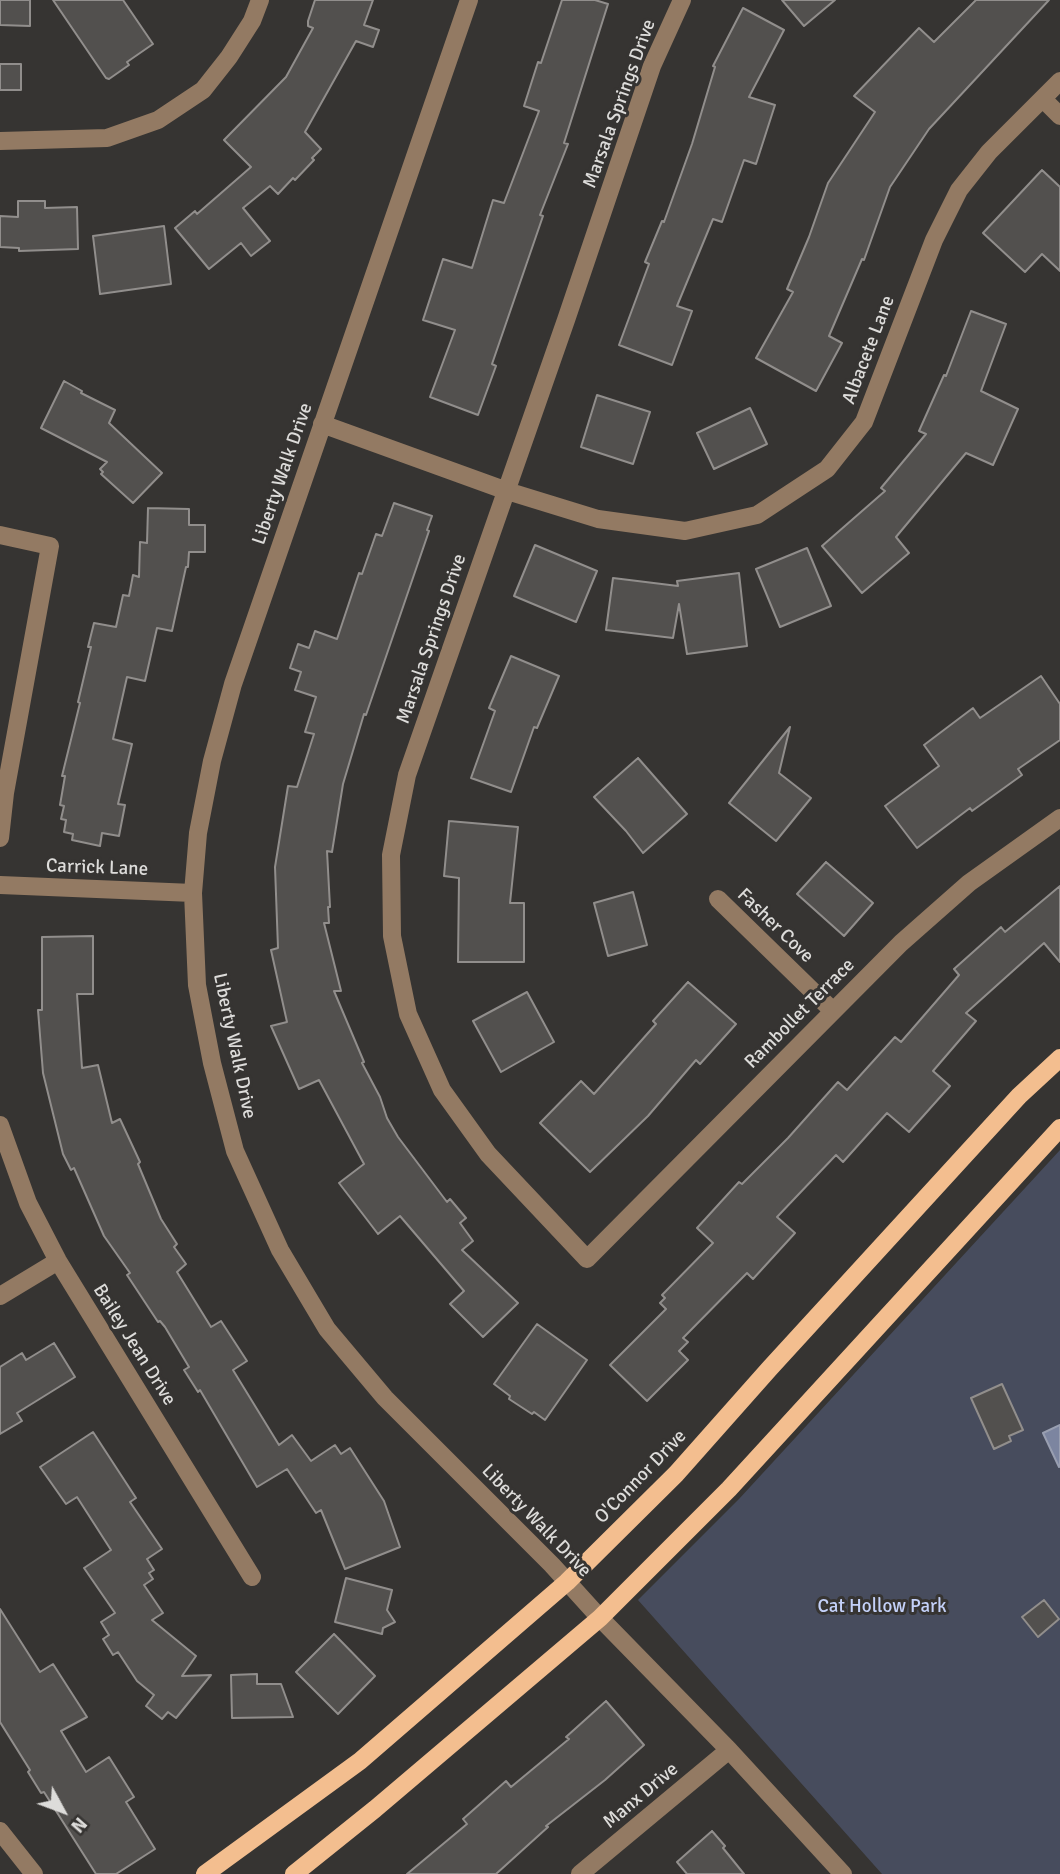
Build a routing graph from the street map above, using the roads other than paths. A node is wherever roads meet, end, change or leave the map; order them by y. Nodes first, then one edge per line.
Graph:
1 (260, 0) edge
2 (469, 0) edge
3 (682, 0) edge
4 (1060, 81) edge
5 (1043, 99) junction
6 (1060, 116) edge
7 (0, 141) edge
8 (322, 424) junction
9 (507, 491) junction
10 (0, 535) edge
11 (1060, 818) edge
12 (0, 838) edge
13 (0, 885) edge
14 (193, 893) junction
15 (718, 899) dead end
16 (833, 1011) junction
17 (1060, 1058) edge
18 (0, 1125) edge
19 (1060, 1128) edge
20 (587, 1259) joint
21 (58, 1261) junction
22 (0, 1296) edge
23 (252, 1577) dead end
24 (567, 1583) junction
25 (600, 1618) junction
26 (729, 1750) junction
27 (0, 1831) edge
28 (34, 1874) edge
29 (205, 1874) edge
30 (294, 1874) edge
31 (580, 1874) edge
32 (843, 1874) edge

1 - 7 street
2 - 8 street, Liberty Walk Drive
3 - 9 street, Marsala Springs Drive
4 - 5 street, Albacete Lane
5 - 6 street
5 - 9 street, Albacete Lane
8 - 9 street, Albacete Lane
8 - 14 street, Liberty Walk Drive
9 - 20 street, Marsala Springs Drive
10 - 12 street
11 - 16 street, Rambollet Terrace
13 - 14 street, Carrick Lane
14 - 24 street, Liberty Walk Drive
15 - 16 street, Fasher Cove
16 - 20 street, Rambollet Terrace
17 - 24 main road, O'Connor Drive
18 - 21 street, Bailey Jean Drive
19 - 25 main road
21 - 22 street
21 - 23 street, Bailey Jean Drive
24 - 25 street, Liberty Walk Drive
24 - 29 main road, O'Connor Drive
25 - 26 street, Liberty Walk Drive
25 - 30 main road
26 - 31 street, Manx Drive
26 - 32 street, Liberty Walk Drive
27 - 28 street

